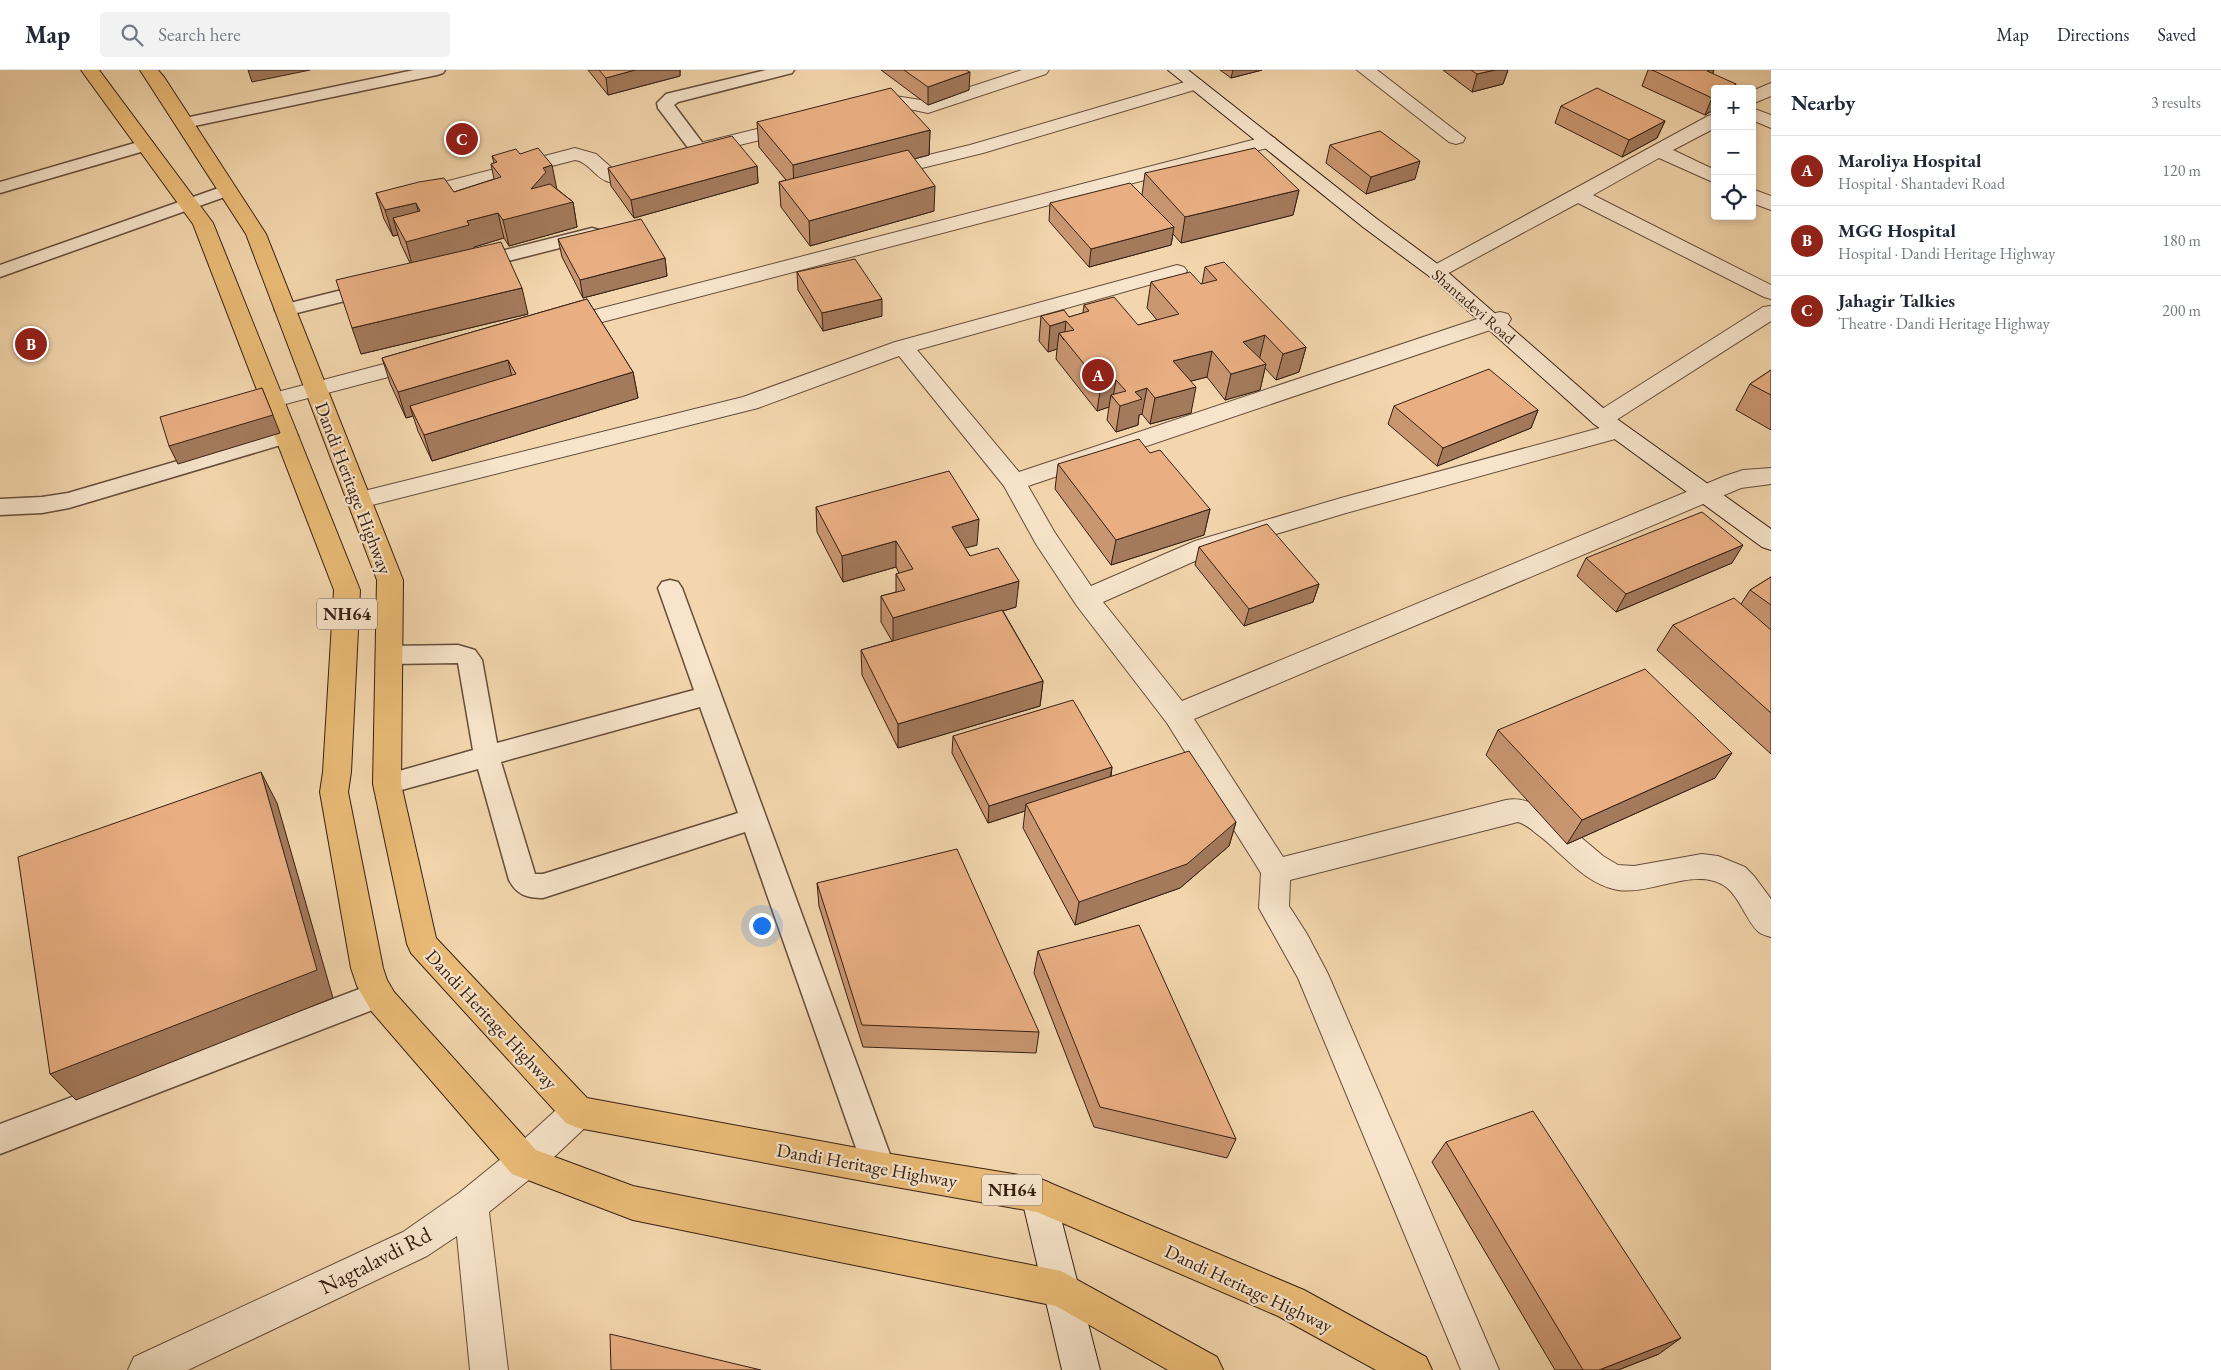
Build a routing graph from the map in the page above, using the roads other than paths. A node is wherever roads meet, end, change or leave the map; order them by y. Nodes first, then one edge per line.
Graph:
1 (90, 70) edge
2 (149, 70) edge
3 (437, 70) edge
4 (786, 70) edge
5 (1040, 70) edge
6 (1177, 70) edge
7 (1366, 70) edge
8 (1195, 84) junction
9 (1771, 88) edge
10 (1756, 96) edge
11 (850, 112) edge
12 (1756, 115) edge
13 (812, 121) edge
14 (1711, 122) edge
15 (1771, 122) edge
16 (185, 123) junction
17 (1456, 138) dead end
18 (1268, 142) junction
19 (146, 145) junction
20 (1659, 151) junction
21 (680, 155) junction
22 (1711, 175) edge
23 (863, 177) edge
24 (0, 188) edge
25 (227, 190) junction
26 (436, 190) edge
27 (1578, 195) junction
28 (1756, 197) edge
29 (189, 202) junction
30 (1771, 204) edge
31 (612, 229) edge
32 (458, 267) edge
33 (0, 270) edge
34 (1177, 271) dead end
35 (1436, 272) junction
36 (391, 284) edge
37 (1771, 293) edge
38 (286, 310) junction
39 (1771, 312) edge
40 (1496, 320) junction
41 (537, 332) edge
42 (903, 347) junction
43 (441, 357) edge
44 (316, 389) junction
45 (274, 400) junction
46 (1610, 425) junction
47 (287, 436) junction
48 (1771, 476) edge
49 (1014, 482) junction
50 (1706, 494) junction
51 (360, 500) junction
52 (0, 507) edge
53 (1771, 541) edge
54 (390, 580) junction
55 (670, 588) dead end
56 (347, 590) junction
57 (1086, 598) junction
58 (389, 655) junction
59 (708, 694) junction
60 (1177, 715) junction
61 (487, 757) junction
62 (387, 784) junction
63 (753, 819) junction
64 (1276, 871) junction
65 (1771, 924) edge
66 (378, 995) junction
67 (578, 1112) junction
68 (0, 1138) edge
69 (524, 1162) junction
70 (879, 1168) junction
71 (1038, 1195) junction
72 (472, 1205) junction
73 (1061, 1289) junction
74 (147, 1370) edge
75 (489, 1370) edge
76 (1081, 1370) edge
77 (1204, 1370) edge
78 (1413, 1370) edge
79 (1480, 1370) edge

1 - 19 highway, NH64
2 - 16 highway, Dandi Heritage Highway / NH64
3 - 16 lane
4 - 21 lane
5 - 11 street
6 - 8 street, Shantadevi Road
7 - 17 street
8 - 18 street, Shantadevi Road
8 - 23 street
9 - 10 street
12 - 15 street
13 - 21 street
14 - 20 street
16 - 25 highway, Dandi Heritage Highway / NH64
18 - 35 street, Shantadevi Road
18 - 41 street
19 - 24 lane
19 - 29 highway, NH64
20 - 22 street
20 - 27 street
21 - 26 street
25 - 29 lane
25 - 38 highway, Dandi Heritage Highway / NH64
27 - 35 street
27 - 37 street
28 - 30 street
29 - 33 lane
29 - 45 highway, NH64
31 - 32 lane
34 - 42 street
35 - 40 street, Shantadevi Road
36 - 38 lane
38 - 44 highway, Dandi Heritage Highway / NH64
39 - 46 street
40 - 46 street, Shantadevi Road
40 - 49 street
42 - 49 street
42 - 51 street
43 - 44 street
44 - 45 street
44 - 51 highway, Dandi Heritage Highway / NH64
45 - 47 highway, NH64
46 - 50 street, Shantadevi Road
46 - 57 street
47 - 52 lane
47 - 56 highway, NH64
48 - 50 street
49 - 57 street
50 - 53 street, Shantadevi Road
50 - 60 street
51 - 54 highway, Dandi Heritage Highway / NH64
54 - 56 highway
54 - 58 highway, Dandi Heritage Highway / NH64
55 - 59 lane
56 - 66 highway, NH64
57 - 60 street
58 - 61 lane
58 - 62 highway, Dandi Heritage Highway / NH64
59 - 61 lane
59 - 63 lane
60 - 64 street
61 - 62 lane
61 - 63 lane
62 - 67 highway, Dandi Heritage Highway / NH64
63 - 70 lane
64 - 65 street
64 - 79 street
66 - 68 lane
66 - 69 highway, NH64
67 - 69 street, Nagtalavdi Rd
67 - 70 highway, Dandi Heritage Highway / NH64
69 - 72 street, Nagtalavdi Rd
69 - 73 highway, NH64
70 - 71 highway, Dandi Heritage Highway / NH64
71 - 73 street
71 - 78 highway, Dandi Heritage Highway / NH64
72 - 74 street, Nagtalavdi Rd
72 - 75 street
73 - 76 street
73 - 77 highway, NH64

